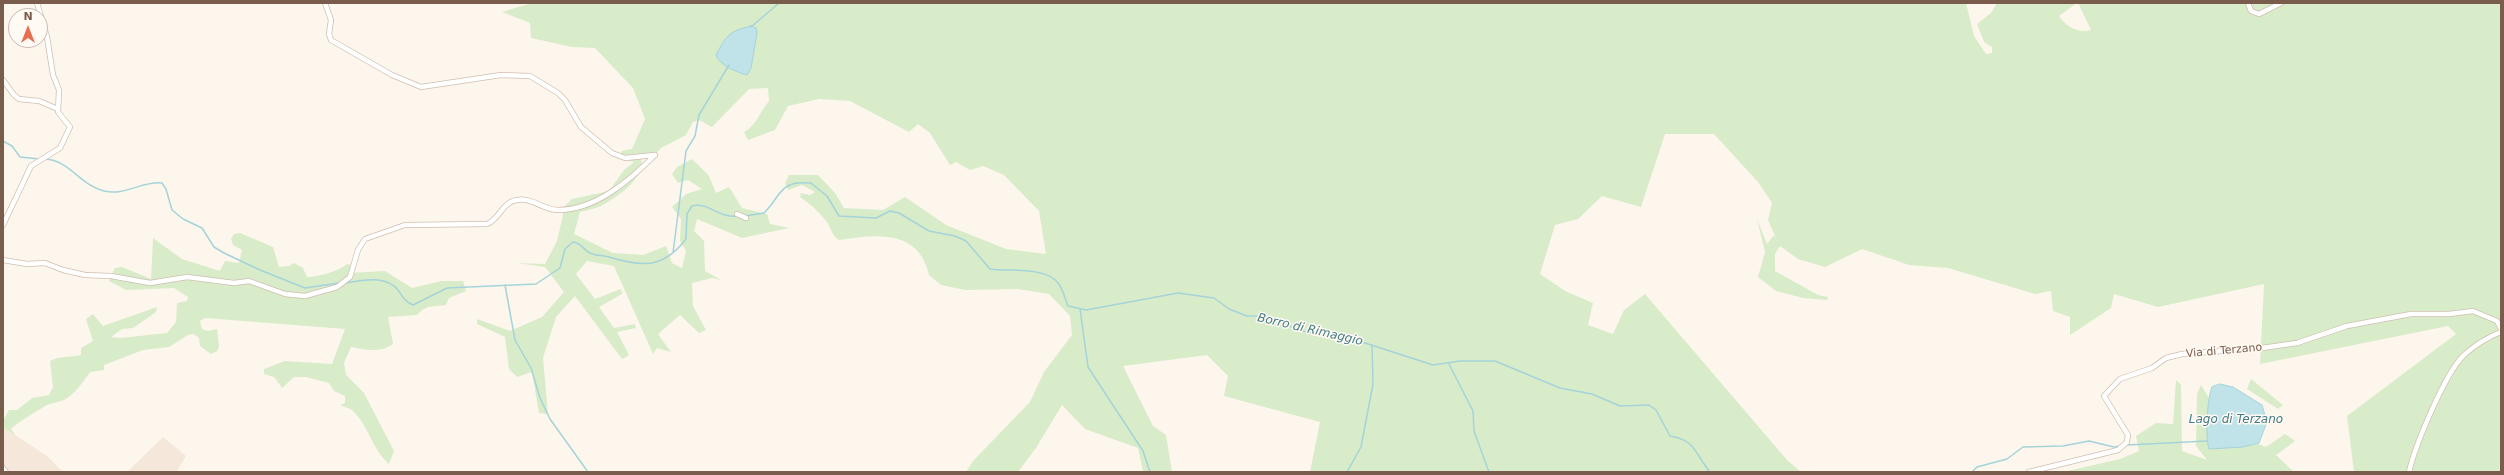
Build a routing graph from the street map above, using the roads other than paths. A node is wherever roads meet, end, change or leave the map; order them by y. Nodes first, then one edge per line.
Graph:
1 (37, 3) edge
2 (325, 3) edge
3 (2248, 3) edge
4 (2281, 3) edge
5 (3, 80) edge
6 (58, 109) junction
7 (737, 214) dead end
8 (746, 218) dead end
9 (3, 225) edge
10 (3, 260) edge
11 (2501, 331) edge
12 (3, 468) edge
13 (6, 472) edge
14 (2030, 472) edge
15 (2409, 472) edge

1 - 6 street
2 - 10 street
3 - 4 street
5 - 6 street
6 - 9 street
7 - 8 street
11 - 14 street, Via di Terzano
11 - 15 street
12 - 13 street

